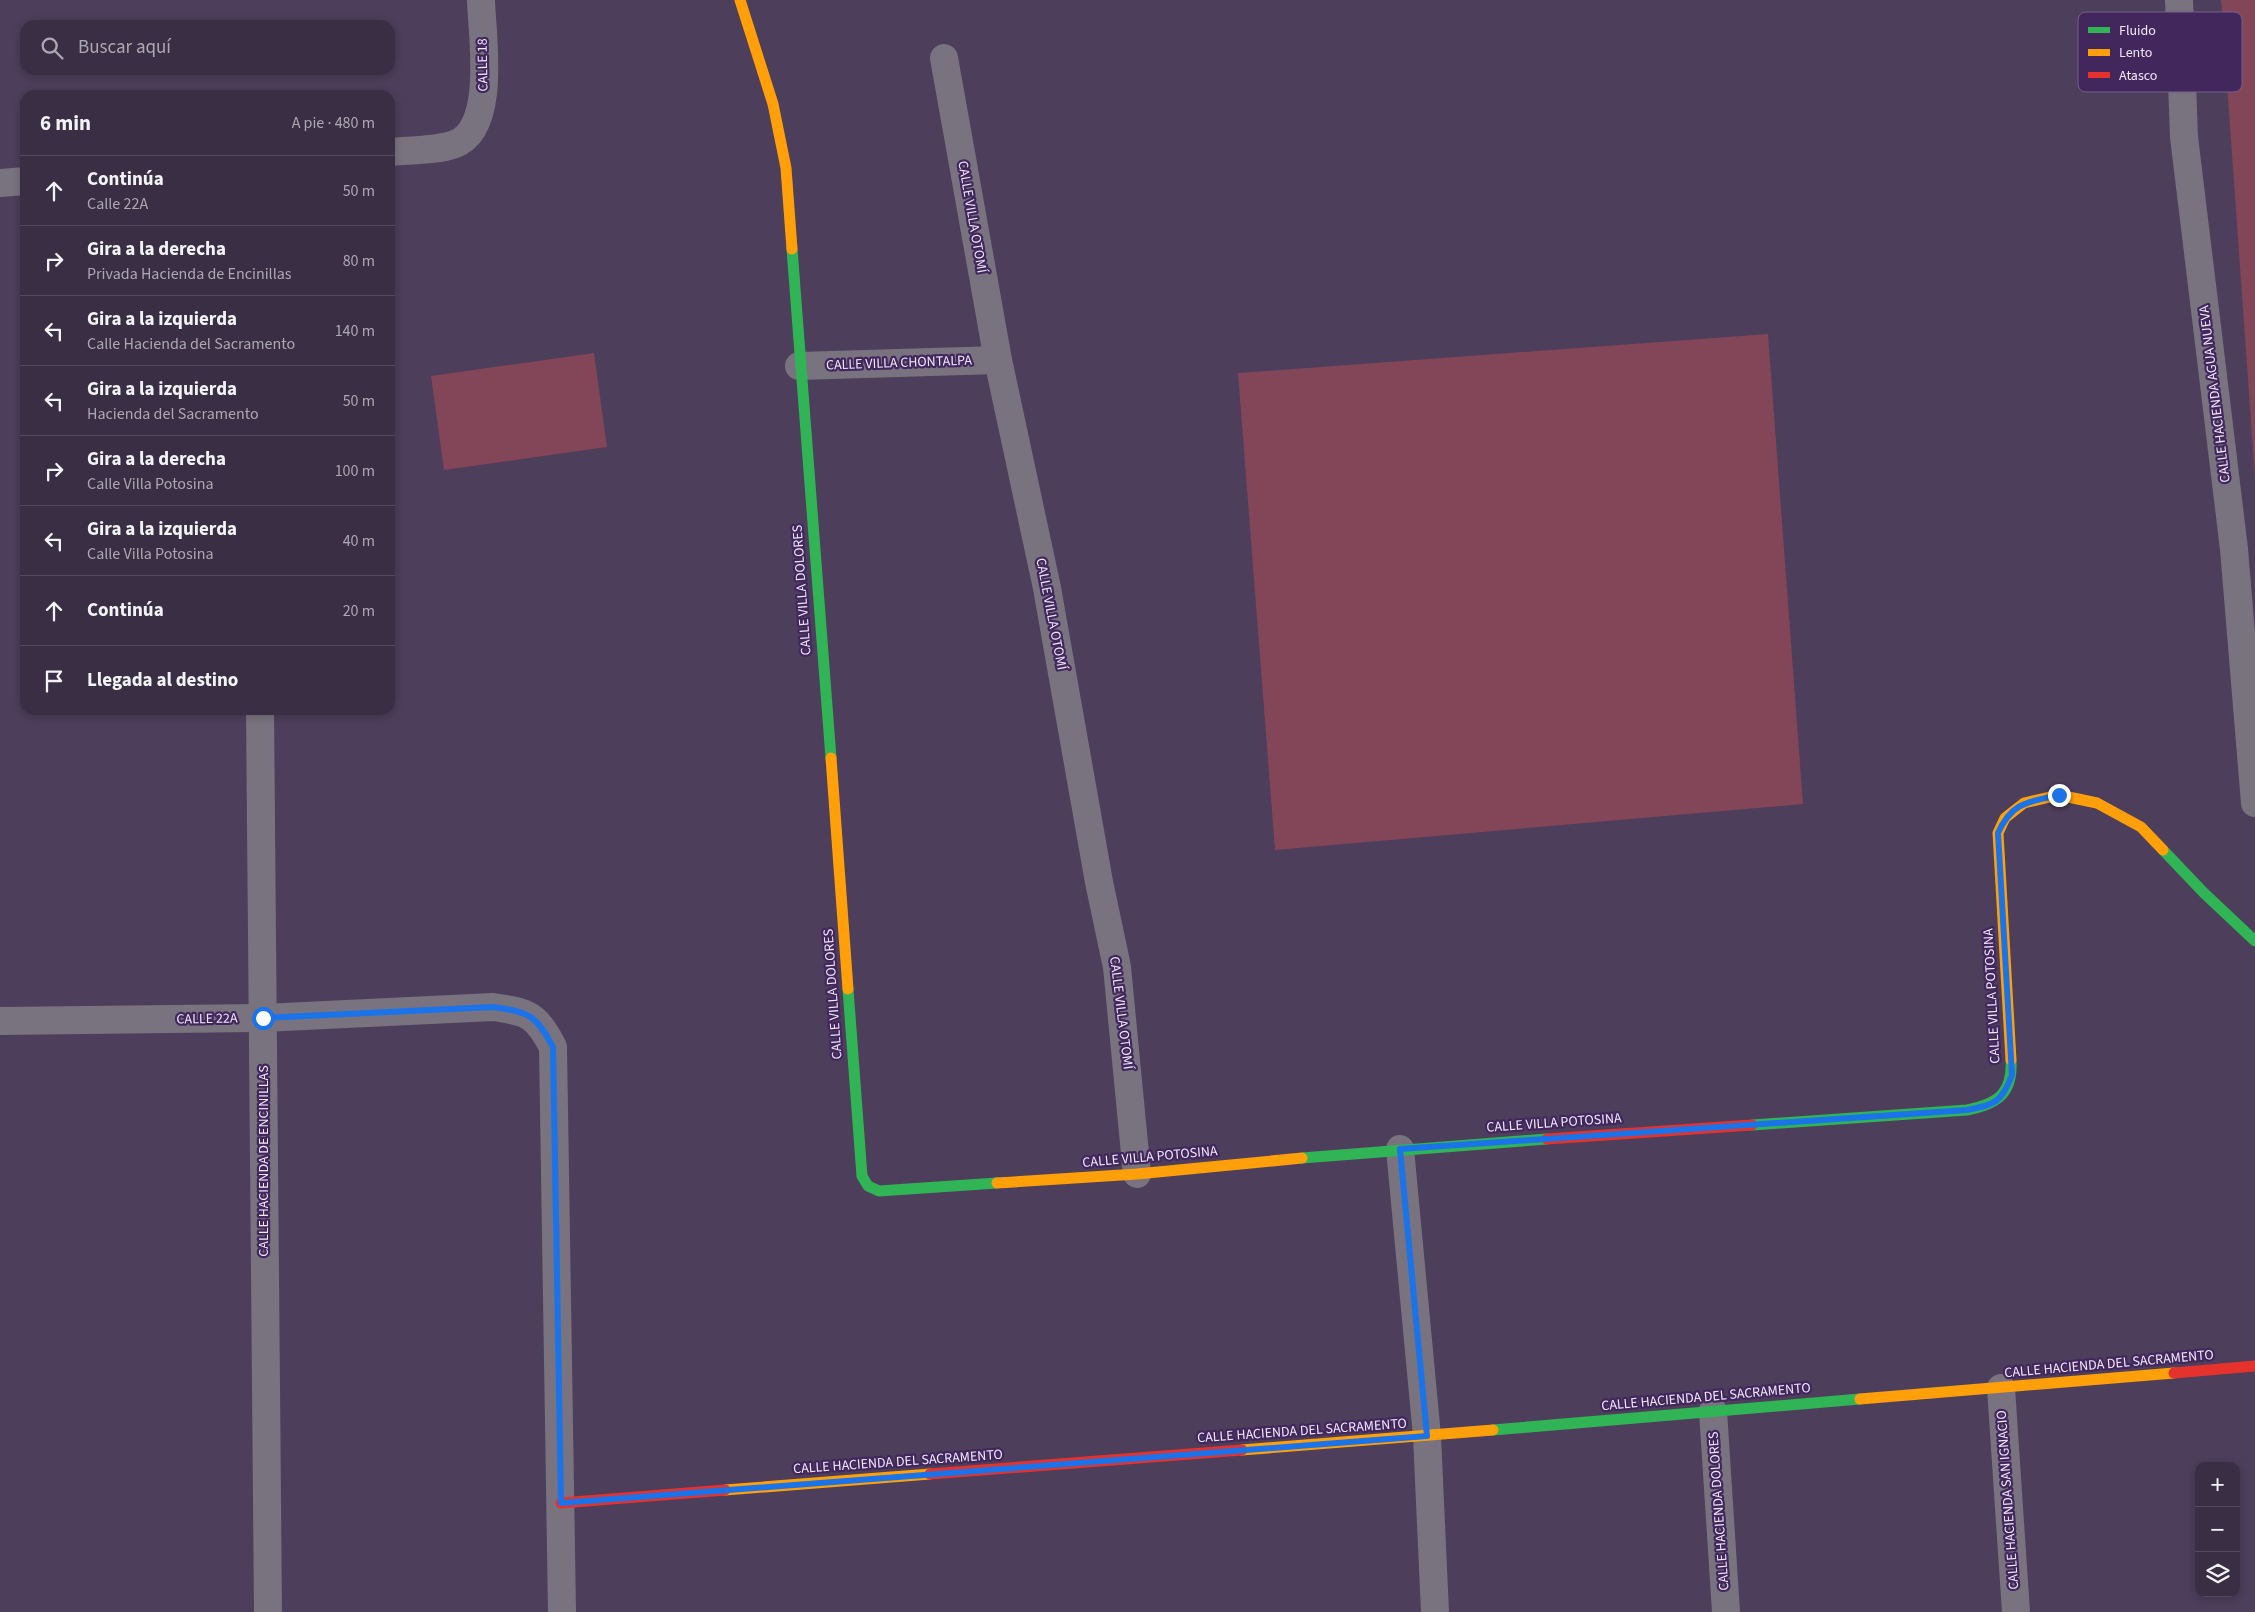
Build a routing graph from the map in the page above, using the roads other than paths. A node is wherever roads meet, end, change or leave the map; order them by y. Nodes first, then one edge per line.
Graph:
1 (481, 0) edge
2 (740, 0) edge
3 (944, 58) dead end
4 (2182, 92) edge
5 (395, 151) edge
6 (20, 181) edge
7 (0, 183) edge
8 (998, 360) junction
9 (799, 366) junction
10 (260, 715) edge
11 (2254, 796) edge
12 (2255, 941) edge
13 (263, 1018) junction
14 (0, 1021) edge
15 (1400, 1149) junction
16 (1137, 1174) junction
17 (864, 1184) joint
18 (2255, 1366) edge
19 (2001, 1388) junction
20 (1713, 1411) junction
21 (1427, 1436) junction
22 (561, 1503) junction
23 (268, 1612) edge
24 (562, 1612) edge
25 (1435, 1612) edge
26 (1726, 1612) edge
27 (2016, 1612) edge

1 - 5 street, CALLE 18
2 - 9 street, CALLE VILLA DOLORES
3 - 8 street, CALLE VILLA OTOMÍ
4 - 11 street, CALLE HACIENDA AGUA NUEVA
6 - 7 street
8 - 9 street, CALLE VILLA CHONTALPA
8 - 16 street, CALLE VILLA OTOMÍ
9 - 17 street, CALLE VILLA DOLORES
10 - 13 street, CALLE HACIENDA DE ENCINILLAS
12 - 15 street, CALLE VILLA POTOSINA
13 - 14 street, CALLE 22A
13 - 22 street, CALLE 22A
13 - 23 street, CALLE HACIENDA DE ENCINILLAS
15 - 16 street, CALLE VILLA POTOSINA
15 - 21 street
16 - 17 street, CALLE VILLA POTOSINA
18 - 19 street, CALLE HACIENDA DEL SACRAMENTO
19 - 20 street, CALLE HACIENDA DEL SACRAMENTO
19 - 27 street, CALLE HACIENDA SAN IGNACIO
20 - 21 street, CALLE HACIENDA DEL SACRAMENTO
20 - 26 street, CALLE HACIENDA DOLORES
21 - 22 street, CALLE HACIENDA DEL SACRAMENTO
21 - 25 street
22 - 24 street

